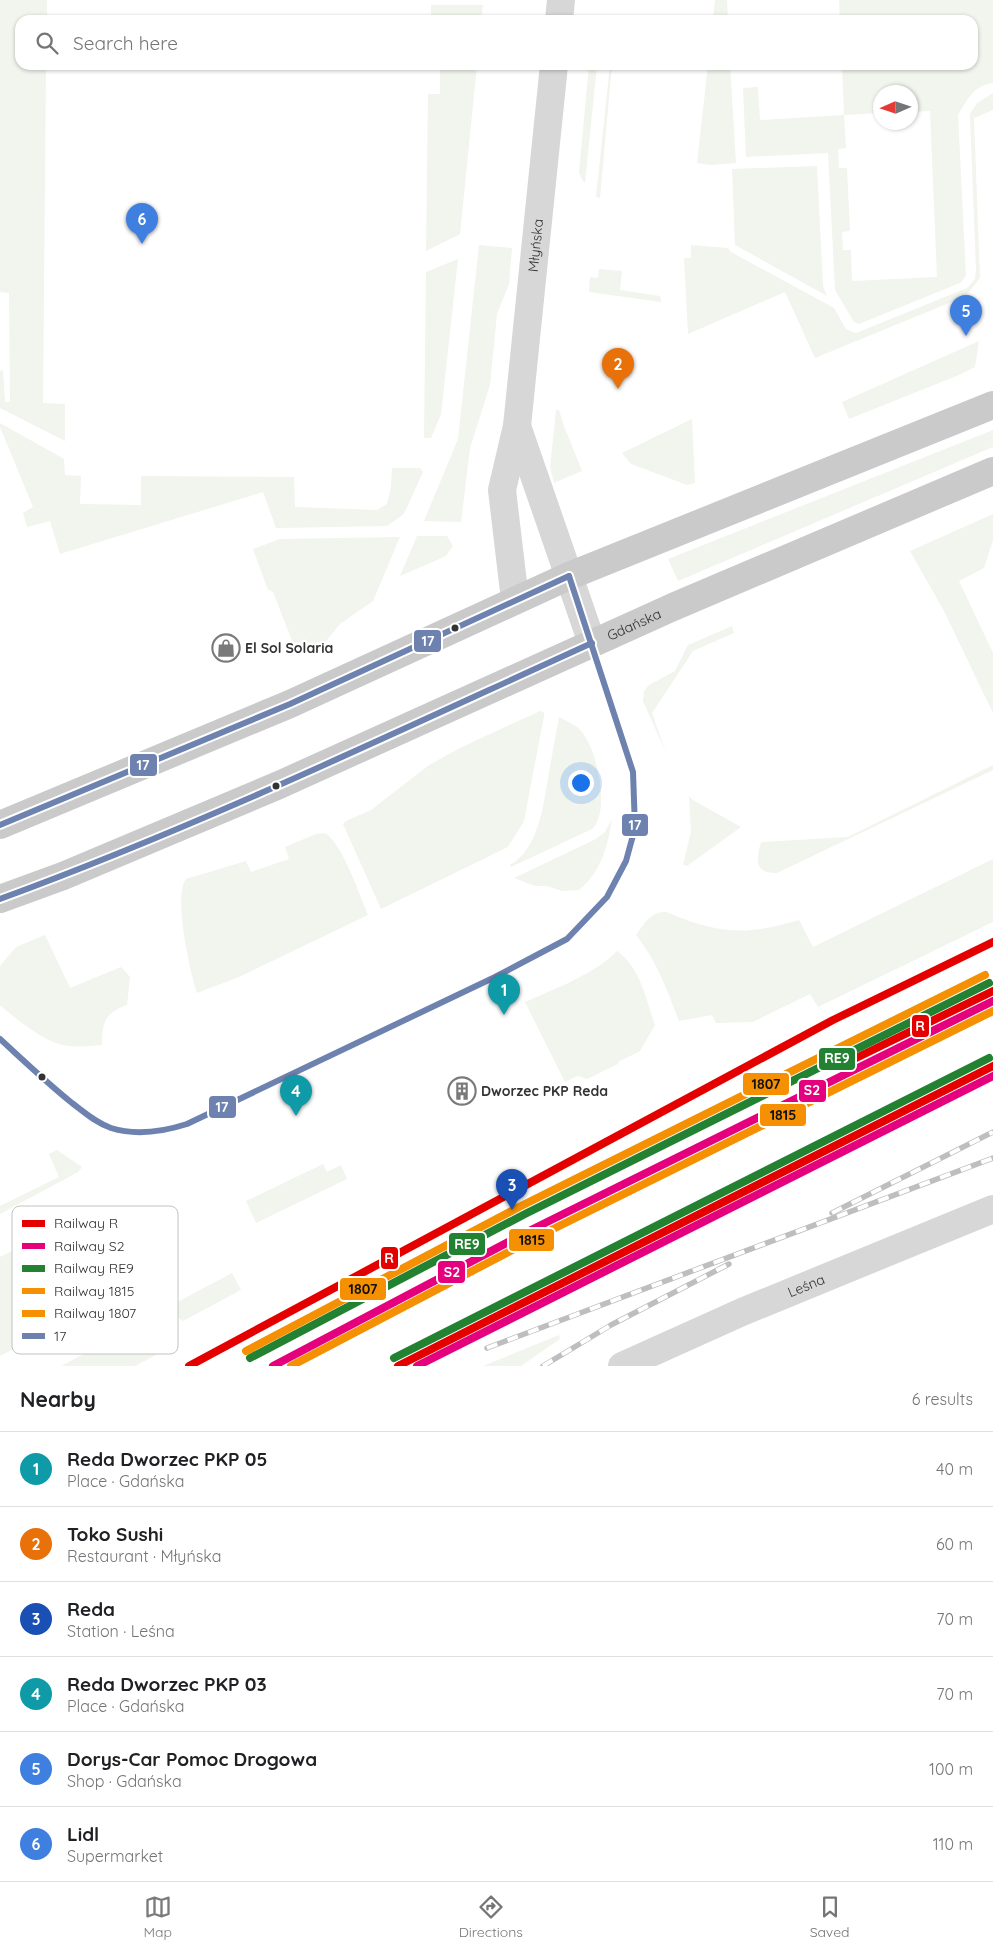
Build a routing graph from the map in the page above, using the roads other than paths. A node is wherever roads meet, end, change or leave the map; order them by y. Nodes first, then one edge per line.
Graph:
1 (561, 0) edge
2 (560, 15) edge
3 (553, 70) edge
4 (993, 406) edge
5 (517, 426) junction
6 (993, 471) edge
7 (569, 576) junction
8 (515, 600) junction
9 (592, 644) junction
10 (0, 824) edge
11 (0, 899) edge
12 (993, 1209) edge
13 (622, 1366) edge

1 - 2 street
3 - 5 street, Młyńska
4 - 7 main road
5 - 7 street, Młyńska
5 - 8 street, Młyńska
6 - 9 main road, Gdańska
7 - 8 main road
7 - 9 street, Młyńska
8 - 10 main road
9 - 11 main road, Gdańska
12 - 13 street, Leśna

